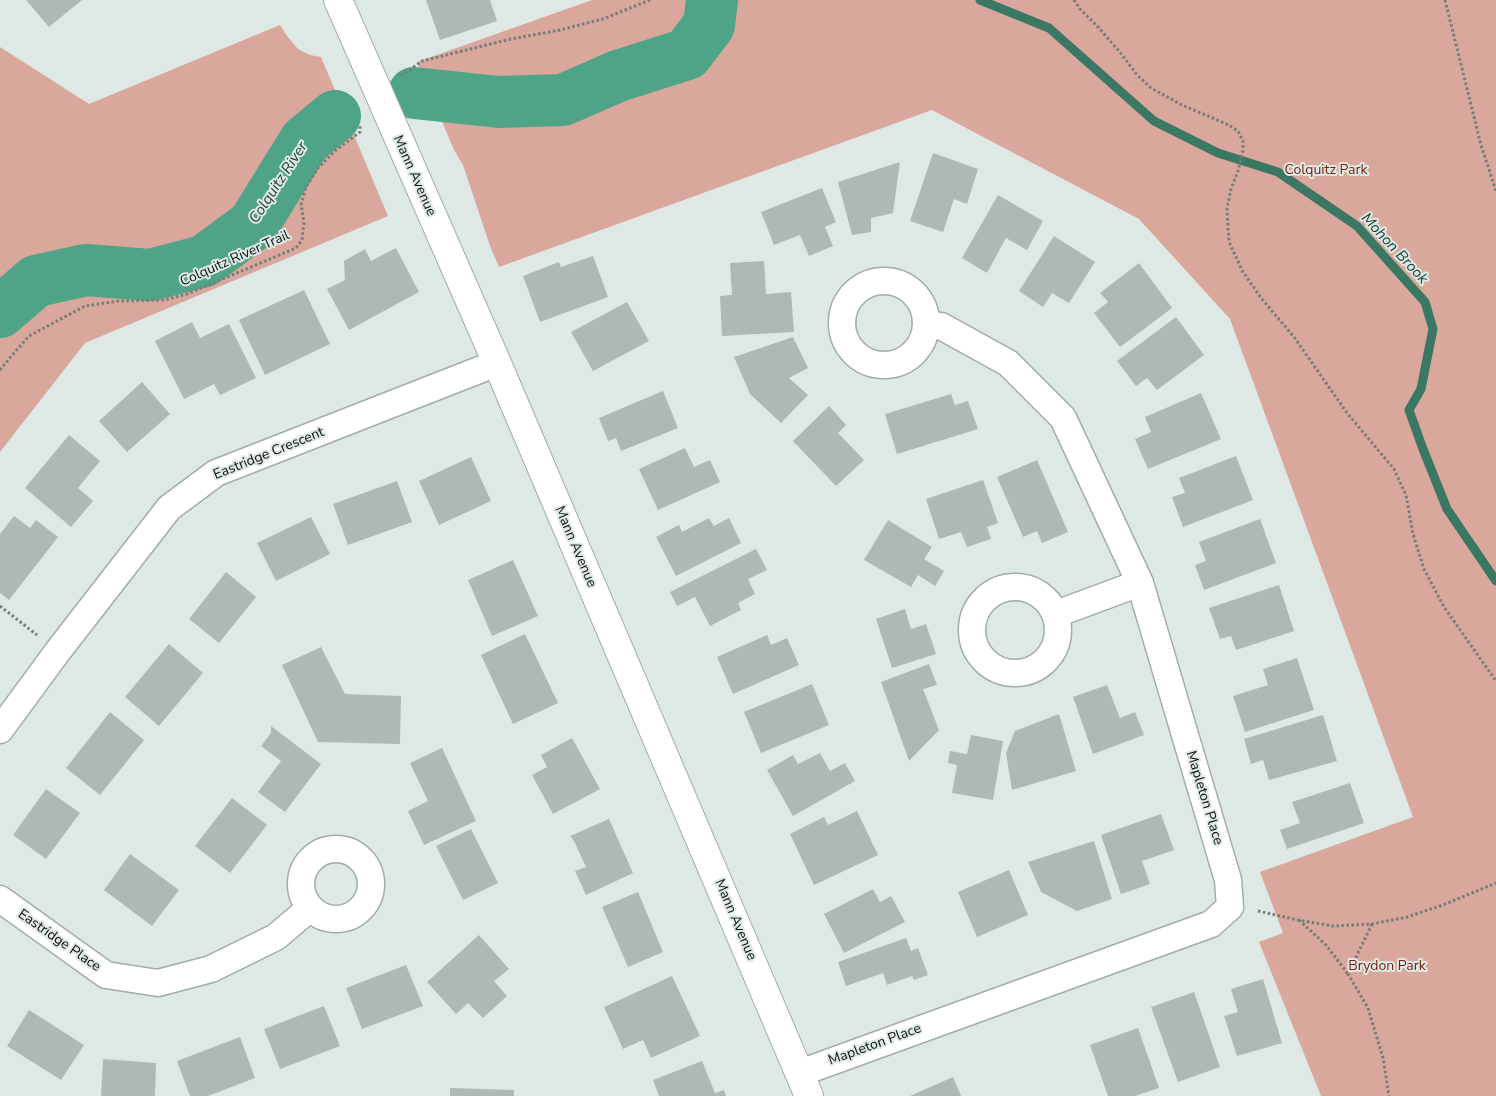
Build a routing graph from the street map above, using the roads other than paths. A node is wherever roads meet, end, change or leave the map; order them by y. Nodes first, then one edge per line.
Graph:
1 (338, 0) edge
2 (927, 324) dead end
3 (496, 363) junction
4 (1140, 583) junction
5 (1056, 614) dead end
6 (0, 730) edge
7 (0, 899) edge
8 (310, 908) dead end
9 (805, 1084) edge

1 - 3 main road, Mann Avenue
2 - 4 street, Mapleton Place
3 - 6 street, Eastridge Crescent
3 - 9 main road, Mann Avenue
4 - 5 street
4 - 9 street, Mapleton Place
7 - 8 street, Eastridge Place

